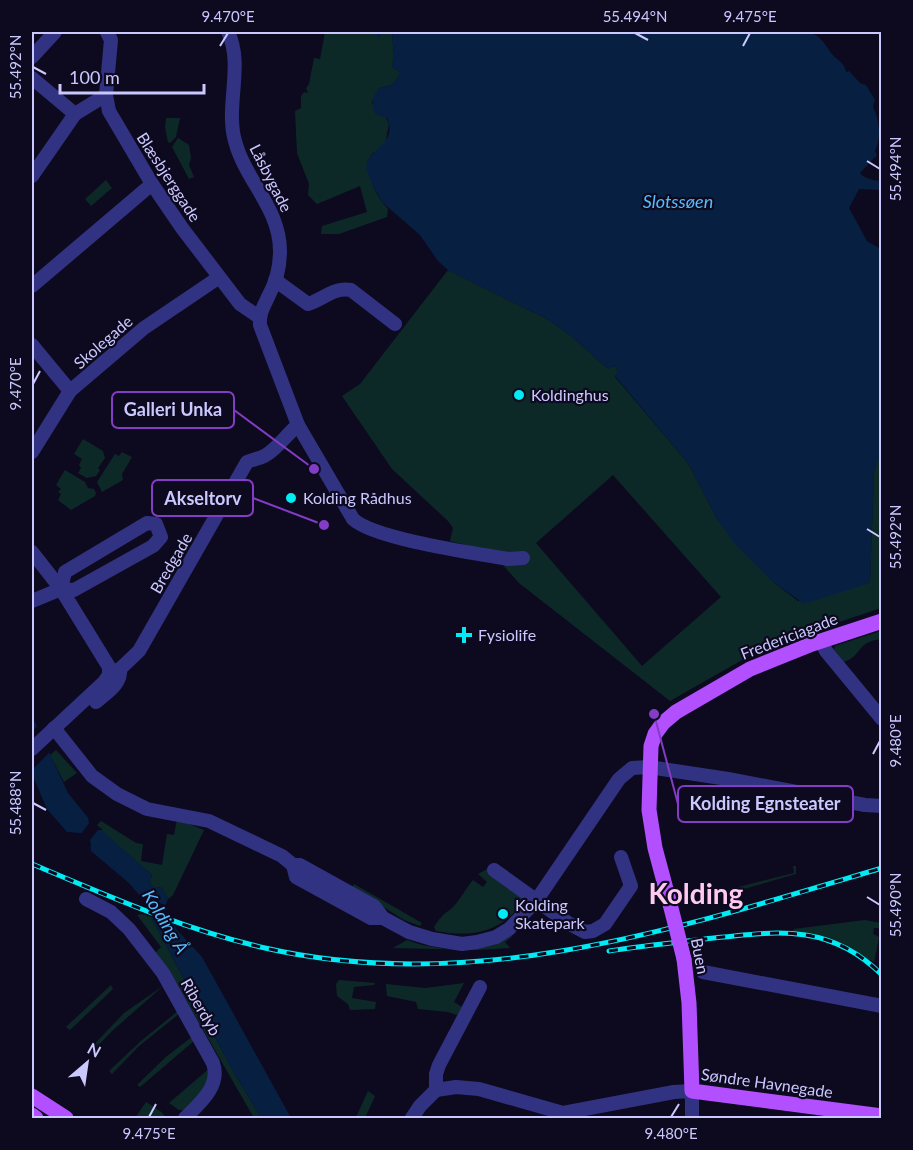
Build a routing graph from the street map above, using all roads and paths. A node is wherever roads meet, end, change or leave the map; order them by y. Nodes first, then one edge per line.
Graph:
1 (55, 32) edge
2 (107, 32) edge
3 (228, 32) edge
4 (32, 57) edge
5 (32, 78) edge
6 (106, 95) junction
7 (75, 114) junction
8 (32, 176) edge
9 (152, 184) junction
10 (277, 274) junction
11 (218, 278) junction
12 (32, 286) edge
13 (259, 317) junction
14 (395, 324) dead end
15 (32, 345) edge
16 (70, 391) junction
17 (298, 425) junction
18 (32, 452) edge
19 (32, 552) edge
20 (523, 558) dead end
21 (61, 589) junction
22 (32, 600) edge
23 (882, 621) edge
24 (821, 641) junction
25 (115, 672) junction
26 (882, 719) edge
27 (52, 730) junction
28 (32, 749) edge
29 (649, 767) junction
30 (881, 806) edge
31 (621, 856) dead end
32 (494, 870) dead end
33 (86, 899) dead end
34 (536, 901) junction
35 (704, 972) dead end
36 (480, 987) dead end
37 (882, 1006) edge
38 (436, 1090) junction
39 (692, 1091) junction
40 (32, 1096) edge
41 (32, 1116) edge
42 (563, 1116) edge
43 (882, 1116) edge
44 (36, 1119) edge
45 (66, 1119) edge
46 (185, 1119) edge
47 (412, 1119) edge
48 (693, 1119) edge

1 - 4 street
2 - 6 street, Blæsbjerggade
3 - 10 street, Låsbygade
5 - 7 street
6 - 7 street
6 - 9 street, Blæsbjerggade
7 - 8 street
9 - 11 street, Blæsbjerggade
9 - 12 street
10 - 13 street
10 - 14 street
11 - 13 street, Blæsbjerggade
11 - 16 street, Skolegade
13 - 17 street
15 - 16 street
16 - 18 street, Skolegade
17 - 20 street
17 - 25 street, Bredgade
19 - 21 street
21 - 21 street
21 - 22 street
21 - 25 street
23 - 24 main road, Fredericiagade
24 - 26 street
24 - 29 main road, Fredericiagade
25 - 27 street, Bredgade
27 - 28 street, Bredgade
27 - 34 street
29 - 30 street
29 - 34 street
29 - 39 main road, Buen, bridge
31 - 34 street
32 - 34 street
33 - 46 street, Riberdyb
35 - 37 street
36 - 38 street
38 - 42 street, Søndre Havnegade
38 - 47 street
39 - 42 street, Søndre Havnegade
39 - 43 main road, Søndre Havnegade
39 - 48 street, Buen
40 - 45 main road
41 - 44 main road

